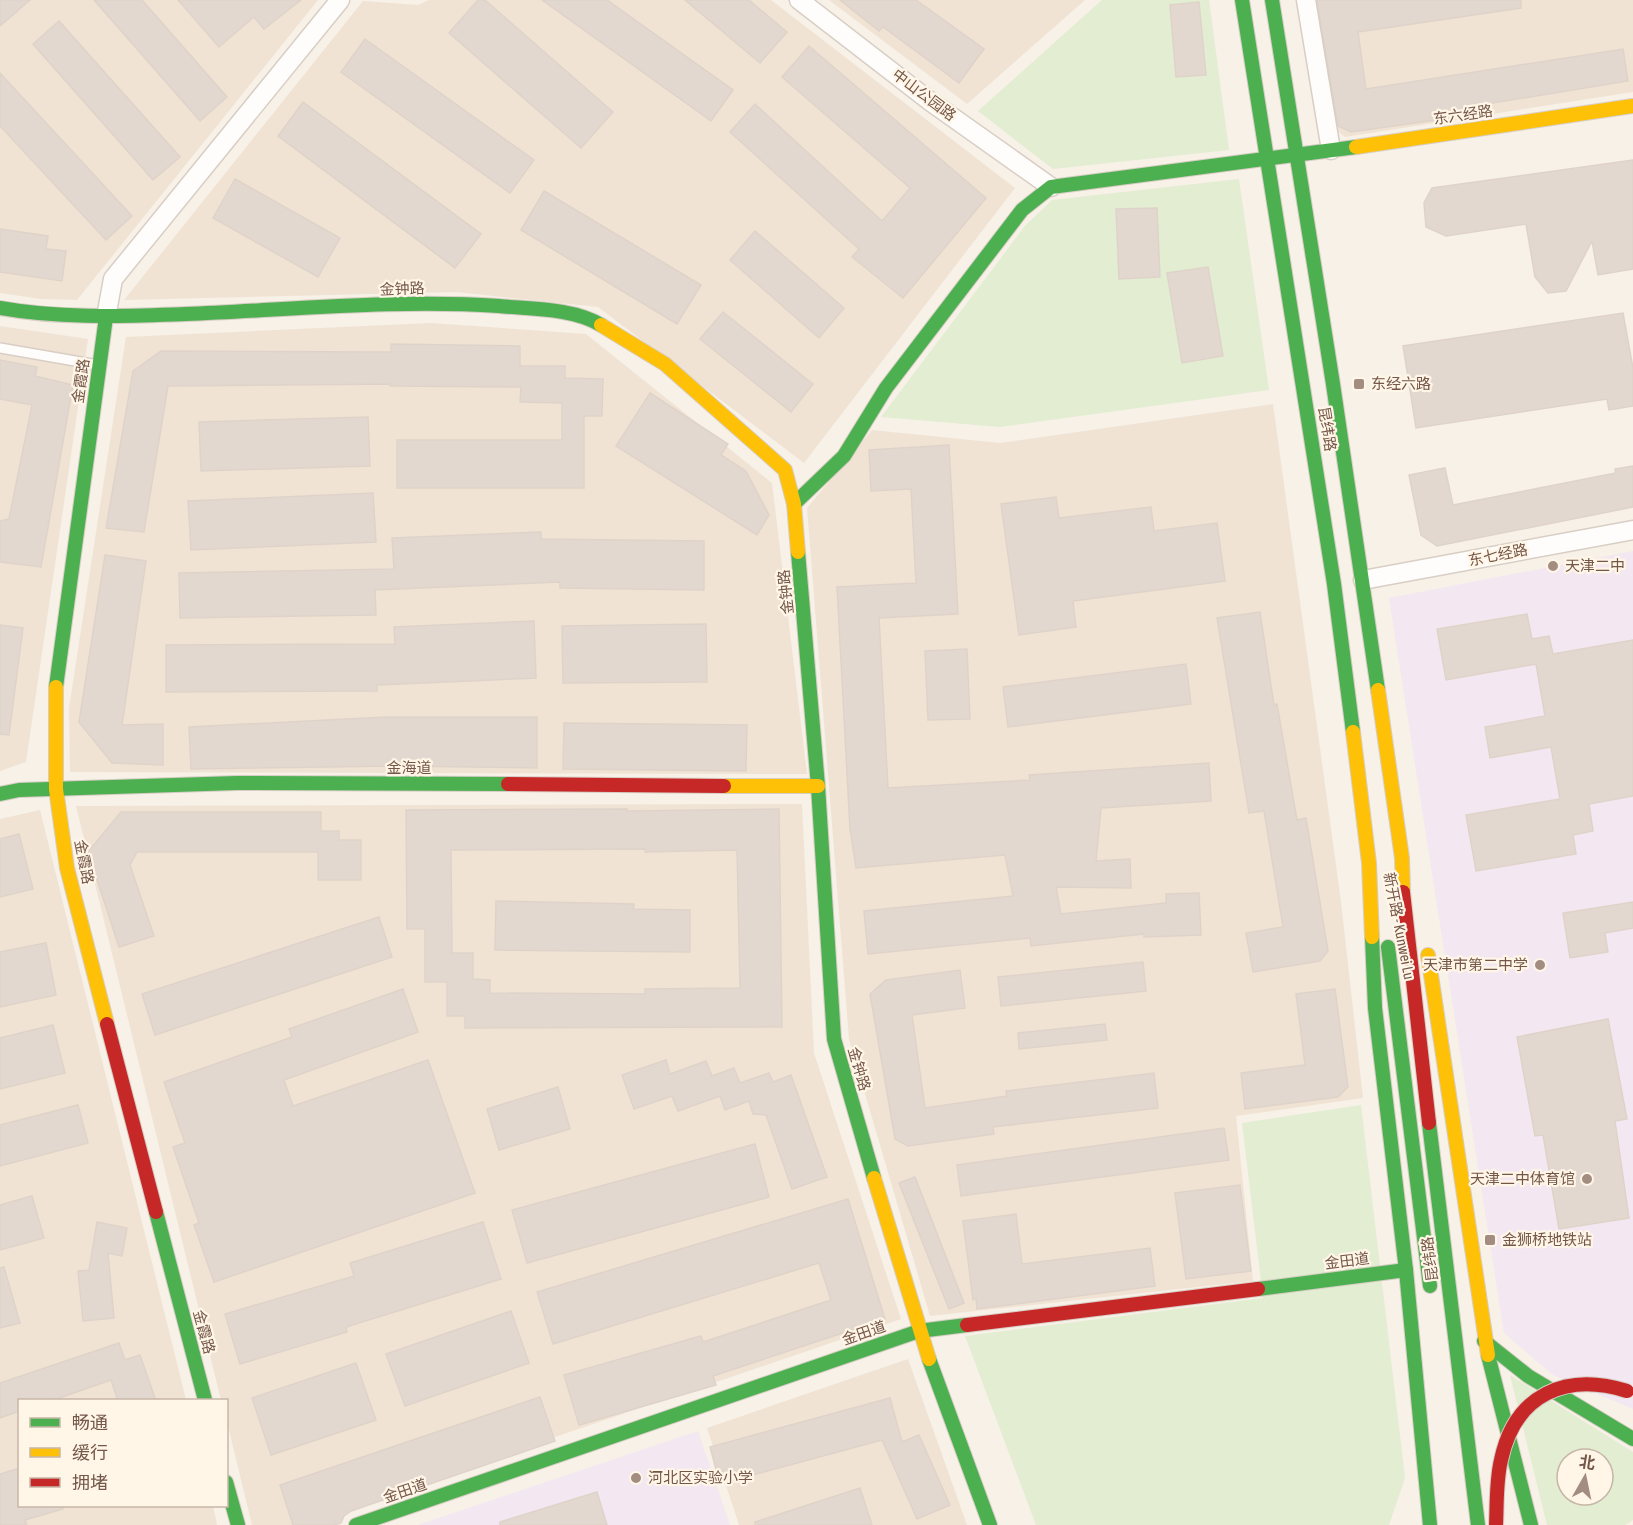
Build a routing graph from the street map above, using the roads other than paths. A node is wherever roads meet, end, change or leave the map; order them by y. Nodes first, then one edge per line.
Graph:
1 (340, 0) edge
2 (800, 0) edge
3 (1242, 0) edge
4 (1272, 0) edge
5 (1306, 0) edge
6 (1633, 106) edge
7 (1331, 150) junction
8 (1297, 156) junction
9 (1268, 160) junction
10 (1051, 187) junction
11 (0, 308) edge
12 (106, 317) junction
13 (0, 348) edge
14 (100, 366) junction
15 (794, 504) junction
16 (1633, 530) edge
17 (1363, 580) junction
18 (818, 786) junction
19 (56, 789) junction
20 (0, 794) edge
21 (1402, 858) junction
22 (1369, 863) junction
23 (1418, 908) dead end
24 (1426, 940) dead end
25 (1415, 990) joint
26 (1395, 995) joint
27 (1406, 1270) junction
28 (1432, 1304) dead end
29 (919, 1331) junction
30 (1484, 1341) junction
31 (1633, 1395) edge
32 (204, 1399) edge
33 (1633, 1439) edge
34 (1426, 1482) junction
35 (228, 1489) edge
36 (238, 1525) edge
37 (356, 1525) edge
38 (990, 1525) edge
39 (1418, 1525) edge
40 (1430, 1525) edge
41 (1478, 1525) edge
42 (1497, 1525) edge
43 (1531, 1525) edge

1 - 12 street
2 - 10 street, 中山公园路
3 - 9 street, 昆纬路
4 - 8 street, 昆纬路
5 - 7 street
6 - 7 street, 东六经路
7 - 8 street, 东六经路
8 - 9 street, 东六经路
8 - 17 street, 昆纬路
9 - 10 street, 东六经路
9 - 22 street, 昆纬路
10 - 15 street
11 - 12 street, 金钟路
12 - 14 street, 金霞路
12 - 15 street, 金钟路
13 - 14 lane
14 - 19 street, 金霞路
15 - 18 street, 金钟路
16 - 17 street, 东七经路
17 - 21 street, 昆纬路
18 - 19 street, 金海道
18 - 29 street, 金钟路
19 - 20 street, 金海道
19 - 32 street, 金霞路
21 - 23 street
21 - 25 street, 新开路 - Kunwei Lu
22 - 26 street, 新开路 - Kunwei Lu
22 - 27 street
24 - 30 street
25 - 41 street, 昆纬路
26 - 28 street, 昆纬路
27 - 29 street, 金田道
27 - 34 street
29 - 37 street, 金田道
29 - 38 street, 金钟路
30 - 33 street
30 - 43 street
31 - 42 street, bridge
34 - 39 street
34 - 40 street
35 - 36 street

